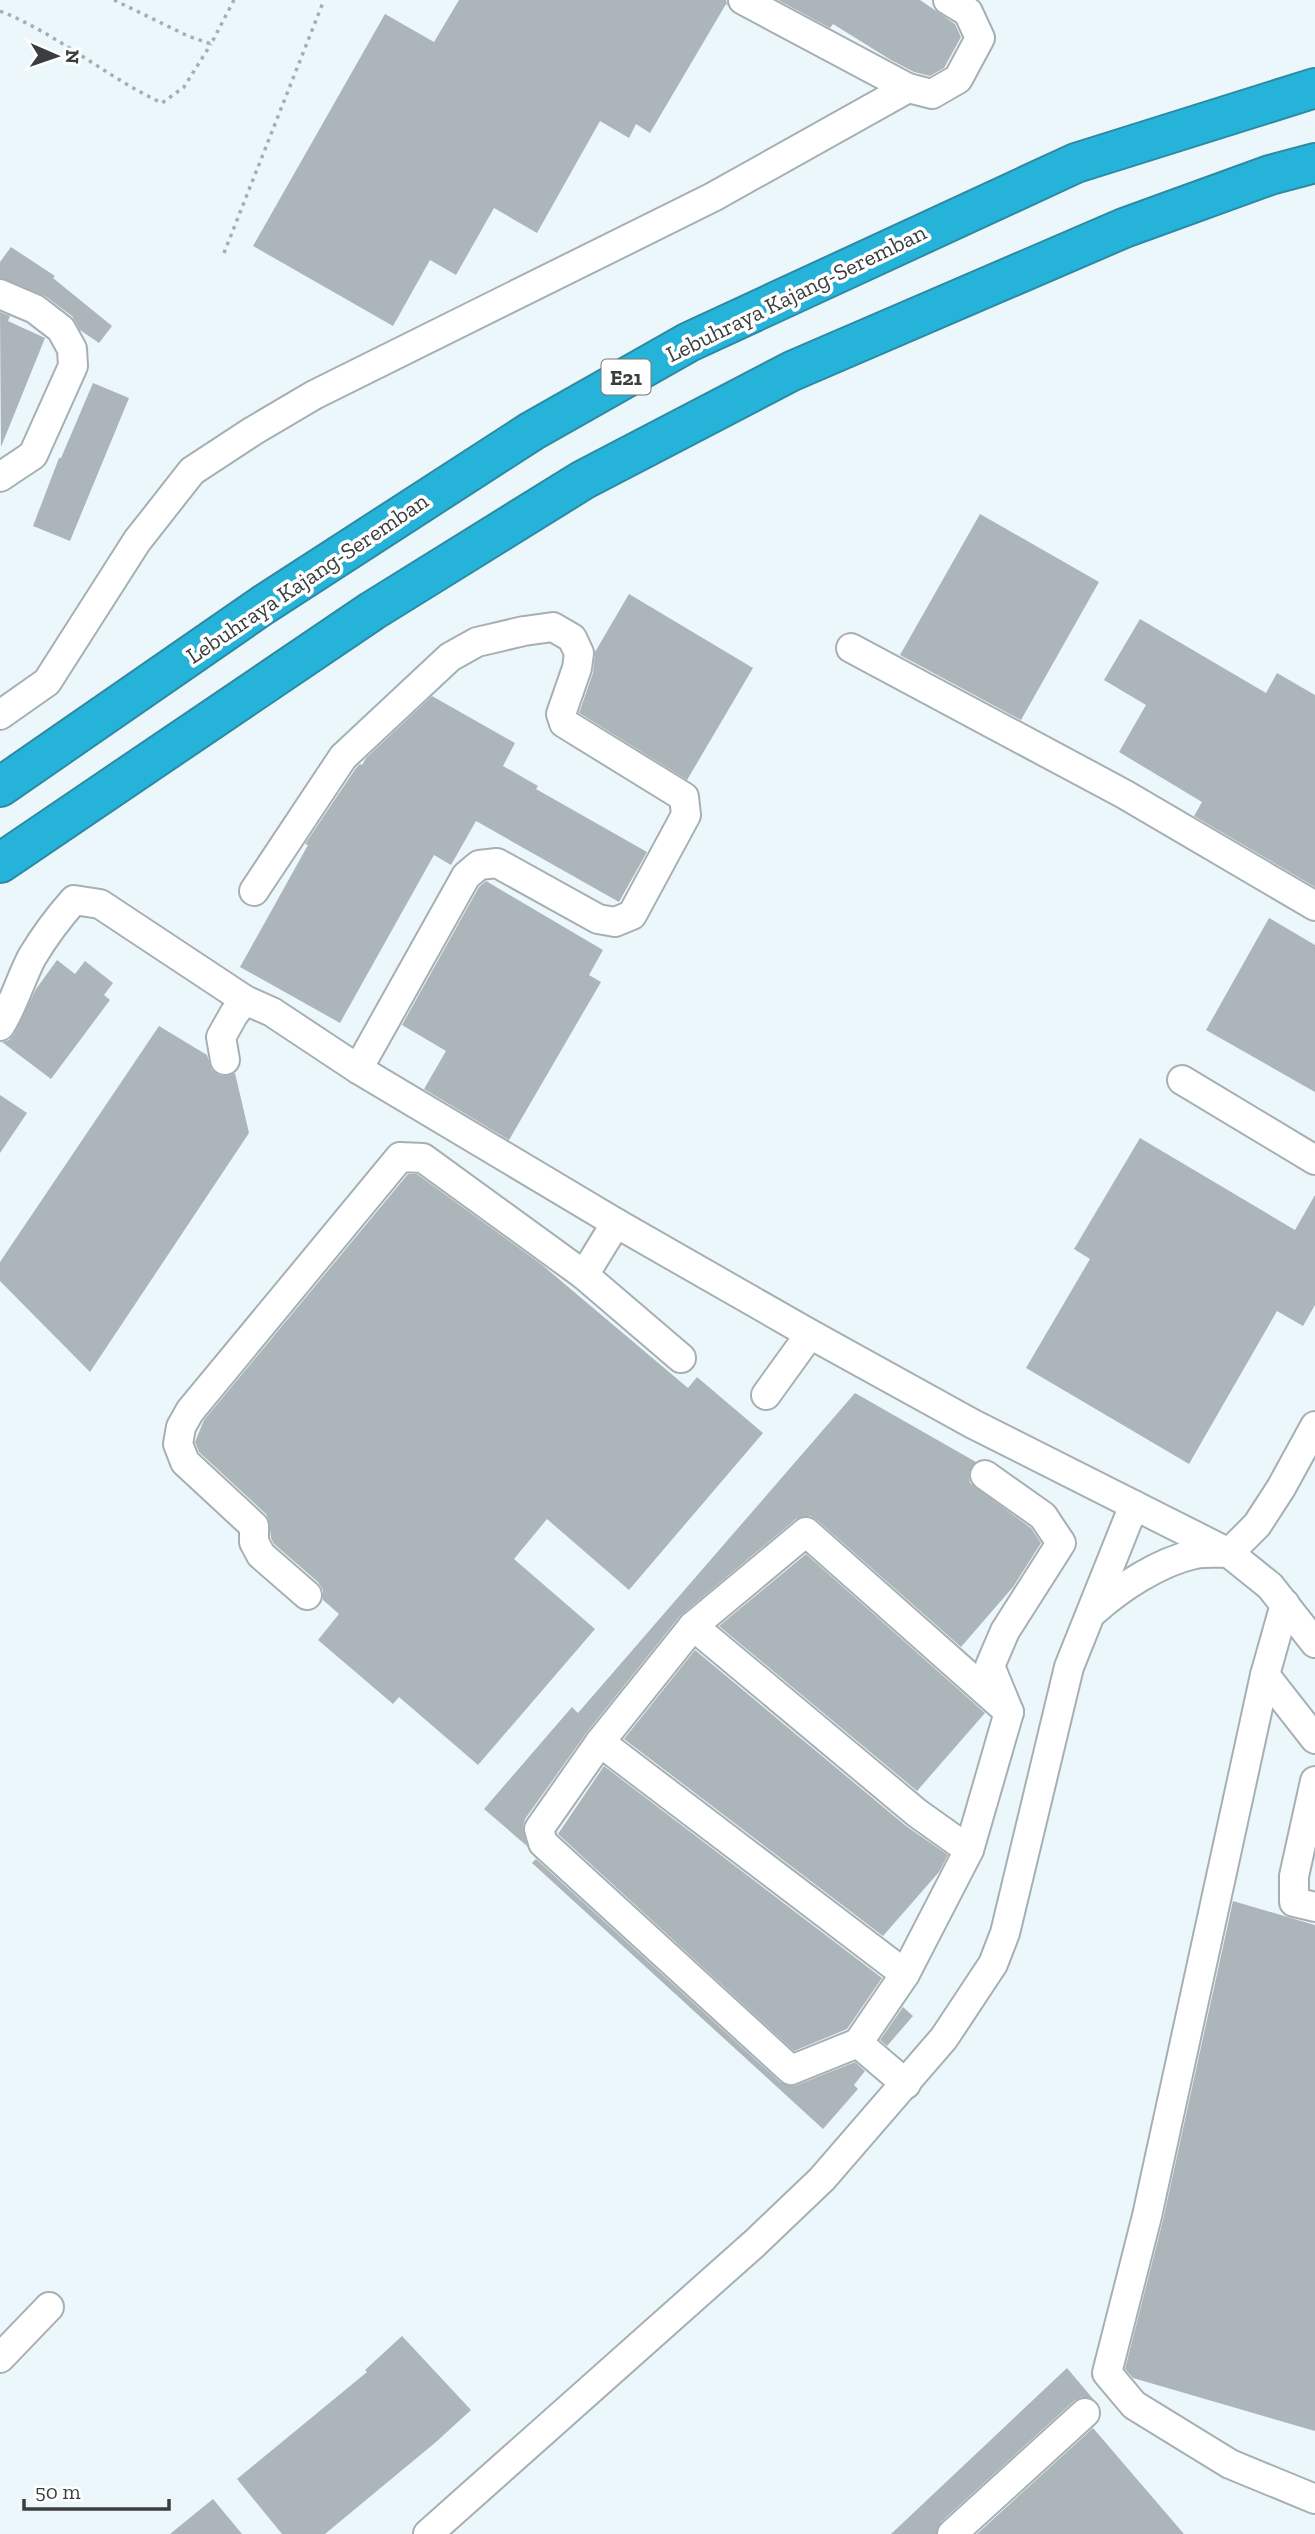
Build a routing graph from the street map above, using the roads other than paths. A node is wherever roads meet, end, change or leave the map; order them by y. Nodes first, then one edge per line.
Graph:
1 (743, 0) edge
2 (948, 0) edge
3 (908, 88) junction
4 (1315, 88) edge
5 (1315, 163) edge
6 (0, 294) edge
7 (0, 477) edge
8 (851, 648) dead end
9 (0, 715) edge
10 (0, 787) edge
11 (0, 863) edge
12 (254, 891) dead end
13 (1315, 906) edge
14 (245, 1000) junction
15 (0, 1026) edge
16 (225, 1060) dead end
17 (358, 1069) junction
18 (1182, 1080) dead end
19 (1315, 1160) edge
20 (617, 1223) junction
21 (584, 1275) junction
22 (810, 1334) junction
23 (681, 1358) dead end
24 (765, 1395) dead end
25 (1315, 1426) edge
26 (985, 1475) dead end
27 (1134, 1505) junction
28 (1229, 1553) junction
29 (307, 1595) dead end
30 (1285, 1604) junction
31 (1089, 1615) junction
32 (693, 1626) junction
33 (1315, 1643) edge
34 (1265, 1675) junction
35 (1009, 1712) junction
36 (1315, 1739) edge
37 (600, 1742) junction
38 (1315, 1781) edge
39 (969, 1850) junction
40 (1315, 1907) edge
41 (905, 1974) junction
42 (858, 2043) junction
43 (906, 2084) junction
44 (49, 2307) dead end
45 (0, 2358) edge
46 (1085, 2413) dead end
47 (1315, 2499) edge
48 (428, 2534) edge
49 (952, 2534) edge

1 - 3 street
2 - 3 street
3 - 9 street
4 - 10 highway, Lebuhraya Kajang-Seremban / E21
5 - 11 highway
6 - 7 street
8 - 13 street
12 - 17 street
14 - 15 street
14 - 16 street
14 - 17 street
17 - 20 street
18 - 19 street
20 - 21 street
20 - 22 street
21 - 23 street
21 - 29 street
22 - 24 street
22 - 27 street
25 - 28 street
26 - 35 street
27 - 28 street
27 - 31 street
28 - 30 street
28 - 31 street
30 - 33 street
30 - 34 street
31 - 43 street
32 - 35 street
32 - 37 street
32 - 39 street
34 - 36 street
34 - 47 street
35 - 39 street
37 - 41 street
37 - 42 street
38 - 40 street
39 - 41 street
41 - 42 street
42 - 43 street
43 - 48 street
44 - 45 street
46 - 49 street

